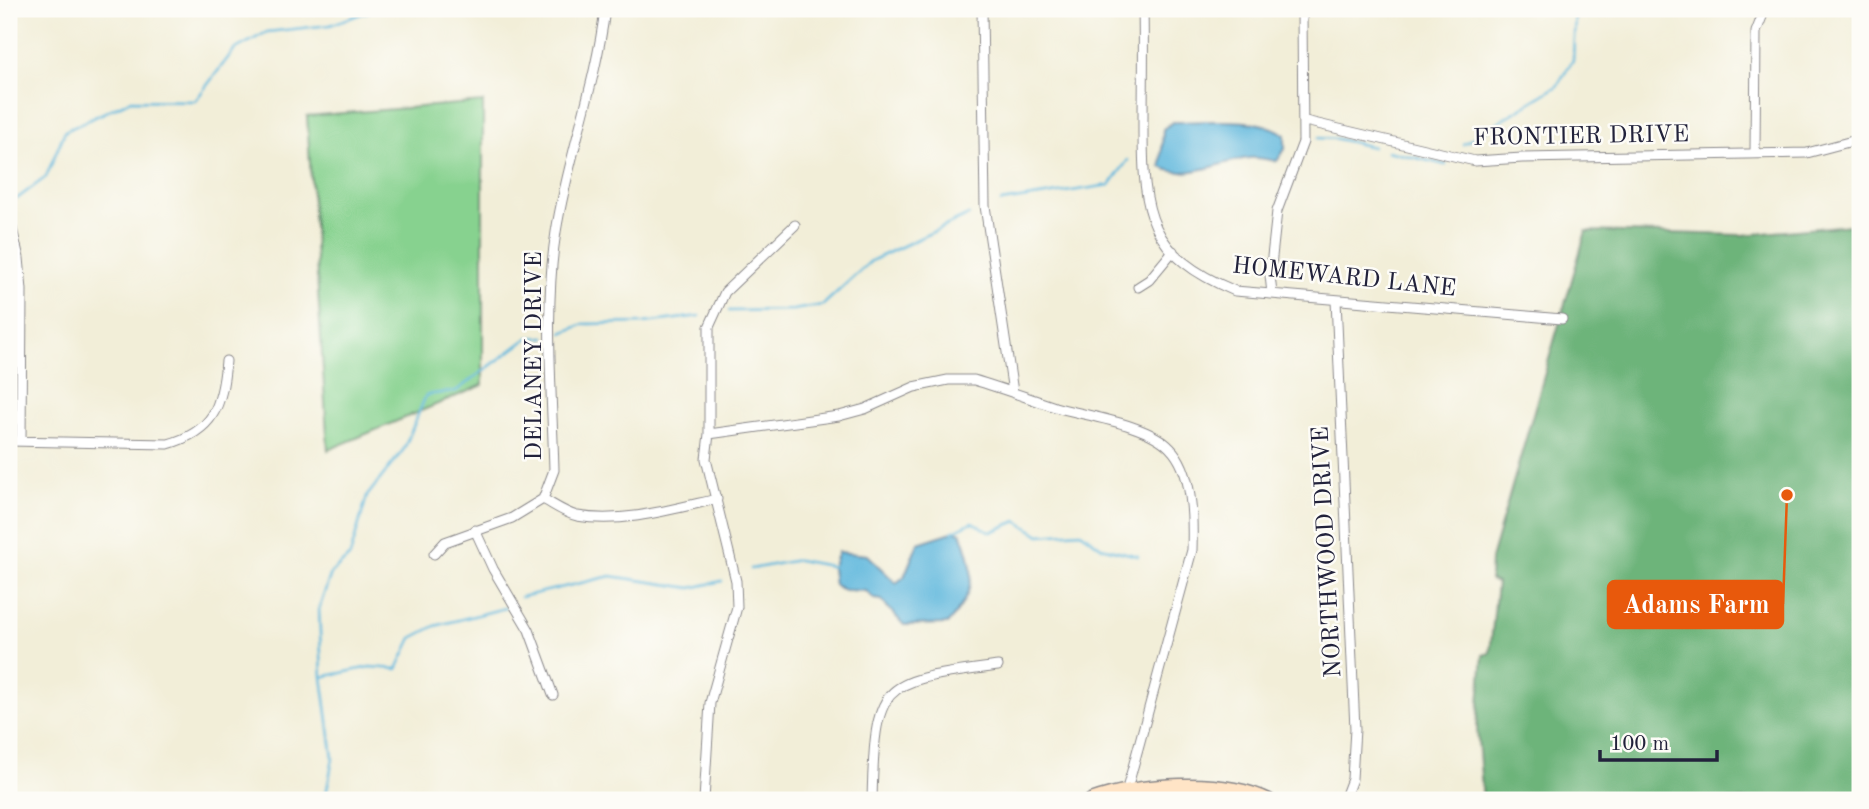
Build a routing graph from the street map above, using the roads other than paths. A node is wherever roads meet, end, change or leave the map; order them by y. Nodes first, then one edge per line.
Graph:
1 (605, 9) edge
2 (982, 9) edge
3 (1143, 9) edge
4 (1302, 9) edge
5 (1765, 9) edge
6 (1305, 121) junction
7 (1860, 139) edge
8 (1755, 152) junction
9 (9, 216) edge
10 (794, 225) dead end
11 (1173, 251) junction
12 (1138, 287) dead end
13 (1272, 294) junction
14 (1336, 300) junction
15 (1562, 319) dead end
16 (226, 361) dead end
17 (1013, 392) junction
18 (709, 434) junction
19 (9, 441) edge
20 (21, 441) junction
21 (544, 499) junction
22 (716, 499) junction
23 (475, 530) junction
24 (433, 554) dead end
25 (999, 666) dead end
26 (553, 695) dead end
27 (1127, 789) junction
28 (704, 800) edge
29 (872, 800) edge
30 (1091, 800) edge
31 (1269, 800) edge
32 (1343, 800) edge

1 - 21 street, DELANEY DRIVE
2 - 17 street
3 - 11 street, HOMEWARD LANE
4 - 6 street
5 - 8 street
6 - 8 street, FRONTIER DRIVE
6 - 13 street
7 - 8 street, FRONTIER DRIVE
9 - 20 street
10 - 18 street
11 - 12 street
11 - 13 street, HOMEWARD LANE
13 - 14 street, HOMEWARD LANE
14 - 15 street, HOMEWARD LANE
14 - 32 street, NORTHWOOD DRIVE
16 - 20 street
17 - 18 street
17 - 27 street
18 - 22 street
19 - 20 street
21 - 22 street
21 - 23 street
22 - 28 street
23 - 24 street
23 - 26 street
25 - 29 street
27 - 30 street
27 - 31 street

